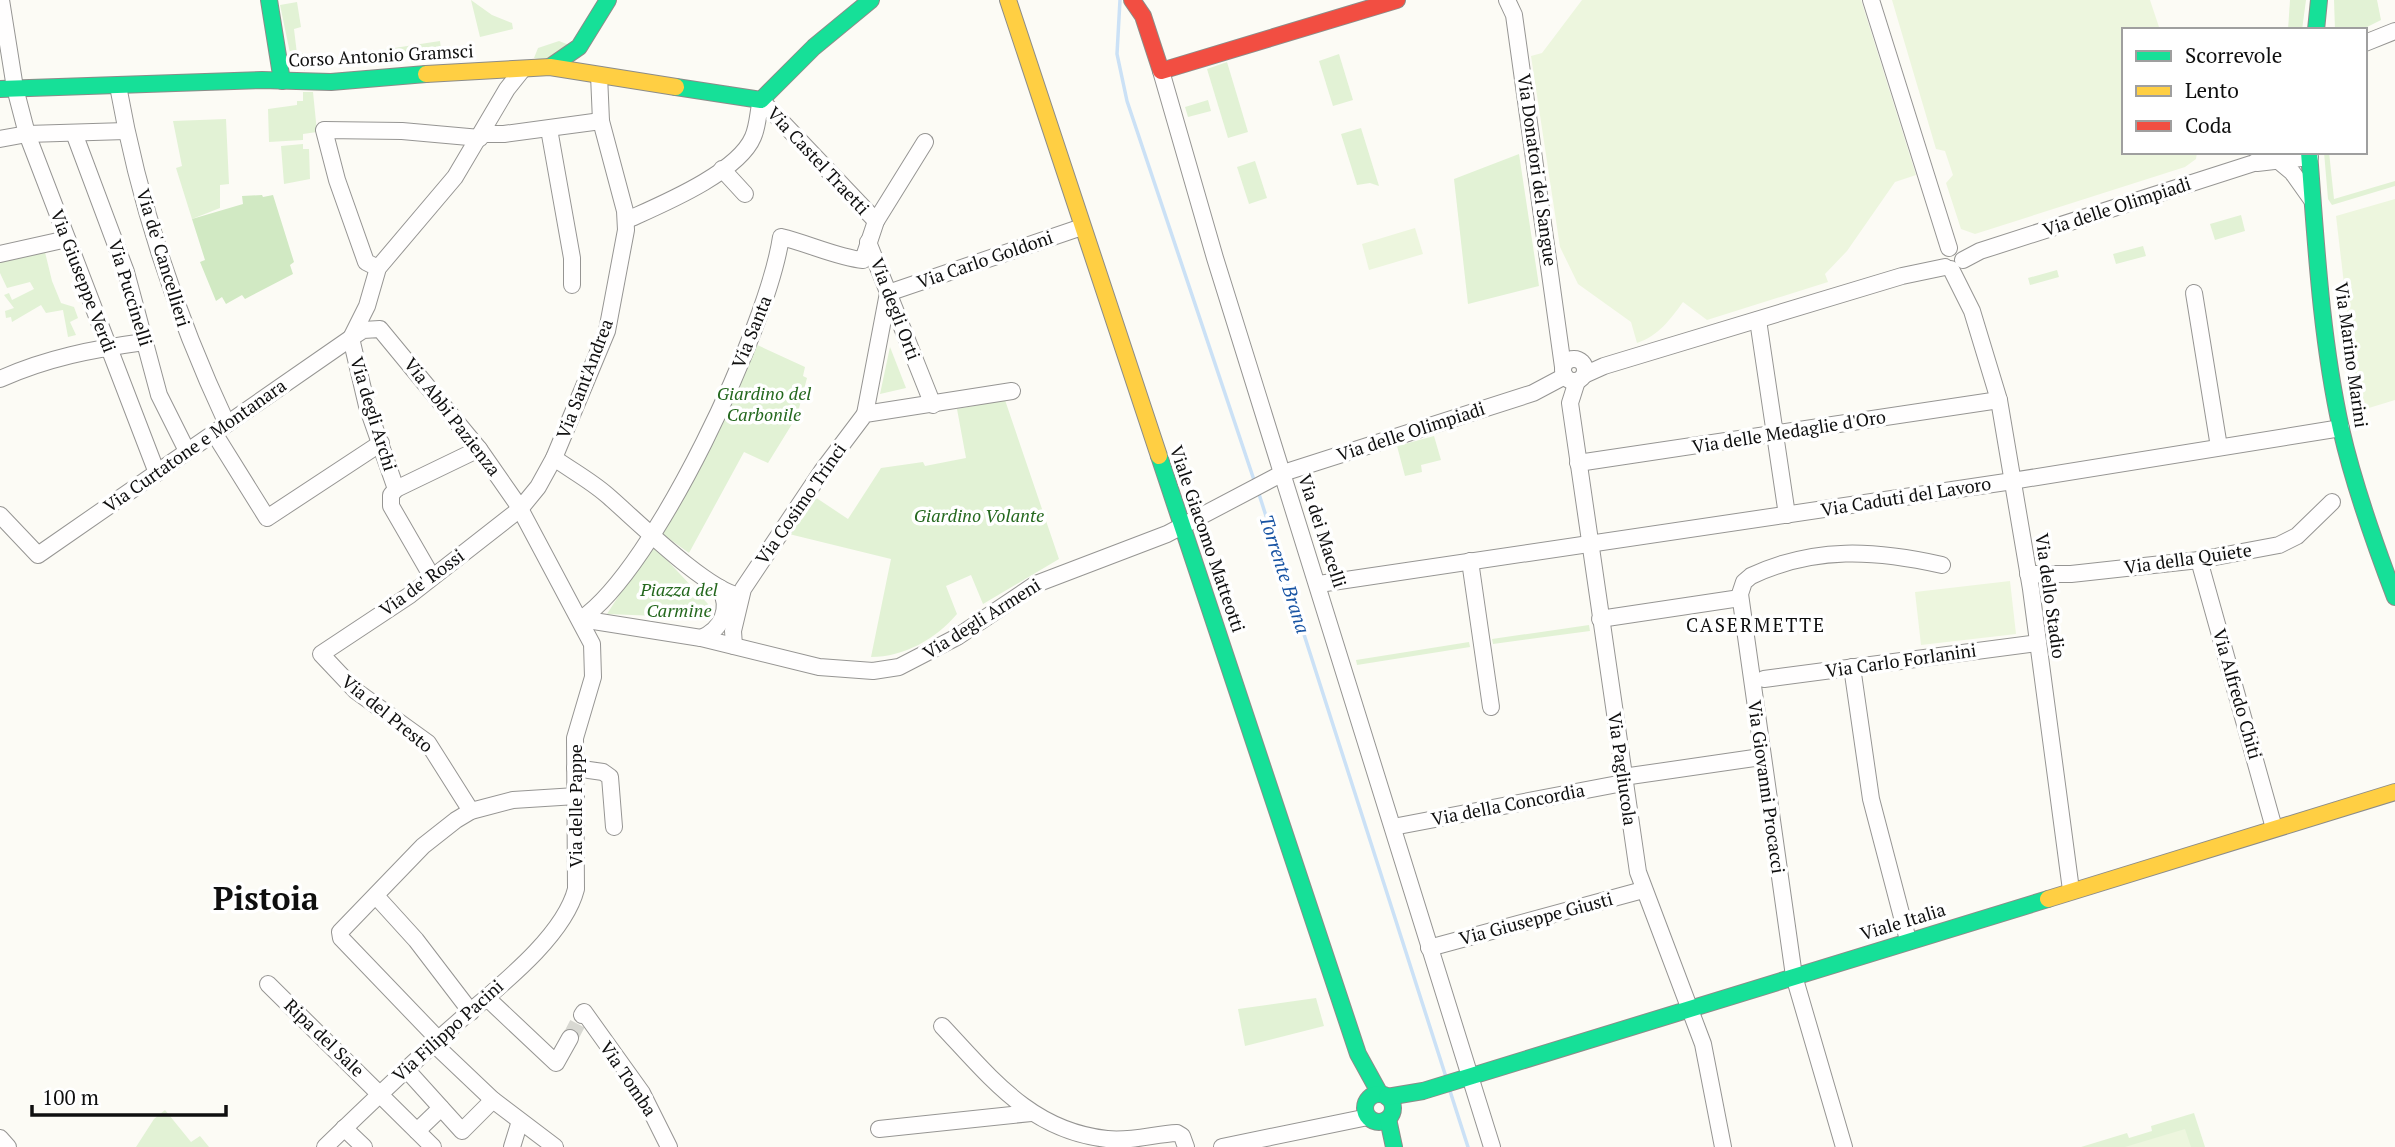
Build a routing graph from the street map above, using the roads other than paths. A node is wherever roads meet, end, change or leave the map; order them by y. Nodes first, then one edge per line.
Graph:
1 (1, 0) edge
2 (269, 0) edge
3 (608, 0) edge
4 (871, 0) edge
5 (1002, 0) edge
6 (1008, 0) edge
7 (1397, 0) edge
8 (1871, 0) edge
9 (2319, 0) edge
10 (1134, 2) edge
11 (1512, 5) edge
12 (598, 8) edge
13 (2316, 28) edge
14 (2395, 31) edge
15 (1018, 36) junction
16 (587, 41) junction
17 (2367, 42) edge
18 (550, 68) junction
19 (523, 69) junction
20 (1160, 71) junction
21 (599, 75) junction
22 (282, 80) junction
23 (118, 86) junction
24 (7, 88) edge
25 (761, 100) junction
26 (601, 121) junction
27 (549, 129) junction
28 (126, 131) junction
29 (75, 133) junction
30 (27, 134) junction
31 (481, 136) junction
32 (0, 139) edge
33 (925, 142) dead end
34 (2309, 155) edge
35 (2276, 157) edge
36 (722, 169) junction
37 (745, 194) dead end
38 (2313, 201) junction
39 (627, 220) junction
40 (876, 221) junction
41 (1082, 227) junction
42 (68, 239) junction
43 (868, 242) junction
44 (0, 254) edge
45 (1955, 260) junction
46 (378, 268) junction
47 (572, 285) dead end
48 (888, 293) junction
49 (2194, 293) dead end
50 (1758, 320) junction
51 (380, 329) joint
52 (351, 338) junction
53 (145, 342) junction
54 (109, 347) junction
55 (1573, 372) junction
56 (0, 379) edge
57 (1549, 387) junction
58 (1012, 391) dead end
59 (1999, 400) junction
60 (1570, 403) junction
61 (933, 405) junction
62 (865, 414) junction
63 (220, 428) junction
64 (2341, 428) junction
65 (1774, 435) junction
66 (381, 443) junction
67 (2219, 447) junction
68 (479, 449) junction
69 (187, 451) junction
70 (554, 458) junction
71 (1578, 463) junction
72 (157, 472) junction
73 (1277, 477) junction
74 (2014, 481) junction
75 (396, 489) junction
76 (2332, 502) dead end
77 (520, 509) junction
78 (0, 515) edge
79 (1787, 515) junction
80 (1182, 527) junction
81 (650, 534) junction
82 (1590, 544) junction
83 (2199, 560) junction
84 (1470, 561) junction
85 (1942, 565) dead end
86 (2028, 574) junction
87 (432, 578) junction
88 (1319, 583) junction
89 (720, 588) junction
90 (740, 596) junction
91 (2395, 597) edge
92 (1740, 598) junction
93 (581, 619) junction
94 (1600, 619) junction
95 (701, 638) junction
96 (2038, 643) junction
97 (734, 646) junction
98 (321, 654) joint
99 (1852, 667) junction
100 (1764, 679) dead end
101 (1491, 707) dead end
102 (1761, 757) junction
103 (575, 768) junction
104 (1623, 780) junction
105 (2395, 792) edge
106 (576, 796) junction
107 (471, 811) junction
108 (614, 827) dead end
109 (1393, 827) junction
110 (2274, 828) junction
111 (1643, 890) junction
112 (2071, 890) junction
113 (376, 896) junction
114 (567, 912) joint
115 (1908, 940) junction
116 (1429, 948) junction
117 (1794, 976) junction
118 (268, 984) dead end
119 (487, 998) junction
120 (1689, 1008) junction
121 (471, 1012) junction
122 (583, 1014) dead end
123 (942, 1026) dead end
124 (570, 1038) tunnel mouth
125 (436, 1042) junction
126 (406, 1069) junction
127 (1464, 1078) junction
128 (379, 1092) junction
129 (493, 1100) junction
130 (441, 1108) junction
131 (1380, 1108) junction
132 (1031, 1113) junction
133 (520, 1121) junction
134 (344, 1128) junction
135 (879, 1129) dead end
136 (417, 1131) junction
137 (326, 1147) edge
138 (364, 1147) edge
139 (433, 1147) edge
140 (512, 1147) edge
141 (555, 1147) edge
142 (669, 1147) edge
143 (1186, 1147) edge
144 (1222, 1147) edge
145 (1384, 1147) edge
146 (1394, 1147) edge
147 (1492, 1147) edge
148 (1723, 1147) edge
149 (1843, 1147) edge

1 - 24 street, Via Giuseppe Verdi
2 - 22 street
3 - 12 street
4 - 25 street
5 - 15 street
6 - 15 street
7 - 20 street
8 - 45 street, Via dello Stadio
9 - 13 street
10 - 20 street, Via dei Macelli
11 - 55 street, Via Donatori del Sangue
12 - 16 street
14 - 17 street
15 - 41 street, Viale Giacomo Matteotti
16 - 18 street
16 - 21 street
18 - 19 street, Corso Antonio Gramsci
18 - 21 street, Corso Antonio Gramsci
19 - 22 street, Corso Antonio Gramsci
19 - 31 street
20 - 73 street, Via dei Macelli
21 - 25 street, Corso Antonio Gramsci
21 - 26 street, Via Sant'Andrea
22 - 23 street, Corso Antonio Gramsci
23 - 24 street, Corso Antonio Gramsci
23 - 28 street, Via de' Cancellieri
24 - 30 street, Via Giuseppe Verdi
25 - 36 street
25 - 40 street, Via Castel Traetti
26 - 27 street
26 - 39 street, Via Sant'Andrea
27 - 31 street
27 - 47 street
28 - 29 street
28 - 63 street, Via de' Cancellieri
29 - 30 street
29 - 53 street, Via Puccinelli
30 - 32 street
30 - 42 street, Via Giuseppe Verdi
31 - 46 street
31 - 46 street
33 - 40 street, Via degli Orti
34 - 35 street, Via delle Olimpiadi
34 - 38 street, Via Marino Marini
35 - 38 street
35 - 45 street, Via delle Olimpiadi
36 - 37 street
36 - 39 street
38 - 64 street, Via Marino Marini
39 - 70 street, Via Sant'Andrea
40 - 43 street, Via degli Orti
41 - 48 street, Via Carlo Goldoni
41 - 80 street, Viale Giacomo Matteotti
42 - 44 street
42 - 54 street, Via Giuseppe Verdi
43 - 48 street, Via degli Orti
43 - 81 street, Via Santa
45 - 50 street, Via delle Olimpiadi
45 - 59 street, Via dello Stadio
46 - 52 street
48 - 61 street, Via degli Orti
48 - 62 street, Via Cosimo Trinci
49 - 67 street
50 - 55 street, Via delle Olimpiadi
50 - 65 street
51 - 52 street, Via Curtatone e Montanara
51 - 68 street, Via Abbi Pazienza
52 - 63 street, Via Curtatone e Montanara
52 - 66 street, Via degli Archi
53 - 54 street
53 - 69 street, Via Puccinelli
54 - 56 street
54 - 72 street, Via Giuseppe Verdi
55 - 57 street, Via delle Olimpiadi
55 - 60 street, Via Pagliucola
57 - 60 street
57 - 73 street, Via delle Olimpiadi
58 - 61 street
59 - 65 street, Via delle Medaglie d'Oro
59 - 74 street, Via dello Stadio
60 - 71 street, Via Pagliucola
61 - 62 street
62 - 90 street, Via Cosimo Trinci
63 - 66 street, Via de' Cancellieri
63 - 69 street, Via Curtatone e Montanara
64 - 67 street, Via Caduti del Lavoro
64 - 91 street, Via Marino Marini
65 - 71 street, Via delle Medaglie d'Oro
65 - 79 street
66 - 75 street, Via degli Archi
67 - 74 street, Via Caduti del Lavoro
68 - 75 street
68 - 77 street, Via Abbi Pazienza
69 - 72 street, Via Curtatone e Montanara
70 - 77 street, Via Sant'Andrea
70 - 81 street
71 - 82 street, Via Pagliucola
72 - 78 street, Via Curtatone e Montanara
73 - 80 street, Via delle Olimpiadi
73 - 88 street, Via dei Macelli
74 - 79 street, Via Caduti del Lavoro
74 - 86 street, Via dello Stadio
75 - 87 street, Via degli Archi
76 - 83 street, Via della Quiete
77 - 87 street, Via de' Rossi
77 - 93 street, Via Abbi Pazienza
79 - 82 street, Via Caduti del Lavoro
80 - 97 street, Via degli Armeni
80 - 131 street, Viale Giacomo Matteotti
81 - 89 street
81 - 93 street
82 - 84 street, Via Caduti del Lavoro
82 - 94 street, Via Pagliucola
83 - 86 street, Via della Quiete
83 - 110 street, Via Alfredo Chiti
84 - 88 street, Via Caduti del Lavoro
84 - 101 street
85 - 92 street
86 - 96 street, Via dello Stadio
87 - 98 street, Via de' Rossi
88 - 109 street, Via dei Macelli
89 - 90 street
89 - 95 street
90 - 97 street
92 - 94 street
92 - 102 street, Via Giovanni Procacci
93 - 95 street
93 - 103 street, Via delle Pappe
94 - 104 street, Via Pagliucola
95 - 97 street
96 - 99 street, Via Carlo Forlanini
96 - 112 street, Via dello Stadio
98 - 107 street, Via del Presto
99 - 100 street, Via Carlo Forlanini
99 - 115 street
102 - 104 street, Via della Concordia
102 - 117 street, Via Giovanni Procacci
103 - 106 street, Via delle Pappe
103 - 108 street
104 - 109 street, Via della Concordia
104 - 111 street, Via Pagliucola
105 - 110 street, Viale Italia
106 - 107 street
106 - 114 street, Via delle Pappe
107 - 113 street
109 - 116 street, Via dei Macelli
110 - 112 street, Viale Italia
111 - 116 street, Via Giuseppe Giusti
111 - 120 street, Via Pagliucola
112 - 115 street, Viale Italia
113 - 121 street
113 - 125 street
114 - 119 street, Via Filippo Pacini
115 - 117 street, Viale Italia
116 - 127 street, Via dei Macelli
117 - 120 street, Viale Italia
117 - 149 street, Via Giovanni Procacci
118 - 128 street, Ripa del Sale
119 - 121 street, Via Filippo Pacini
119 - 124 street
120 - 127 street, Viale Italia
120 - 148 street, Via Pagliucola
121 - 125 street, Via Filippo Pacini
122 - 142 street, Via Tomba
123 - 132 street
125 - 126 street, Via Filippo Pacini
125 - 129 street
126 - 128 street, Via Filippo Pacini
126 - 130 street
127 - 131 street, Viale Italia
127 - 147 street, Via dei Macelli
128 - 134 street, Via Filippo Pacini
128 - 136 street, Ripa del Sale
129 - 130 street
129 - 133 street
130 - 136 street
131 - 144 street
131 - 145 street, Viale Giacomo Matteotti
131 - 146 street, Viale Giacomo Matteotti
132 - 135 street
132 - 143 street
133 - 140 street
133 - 141 street
134 - 137 street, Via Filippo Pacini
134 - 138 street
136 - 139 street, Ripa del Sale

